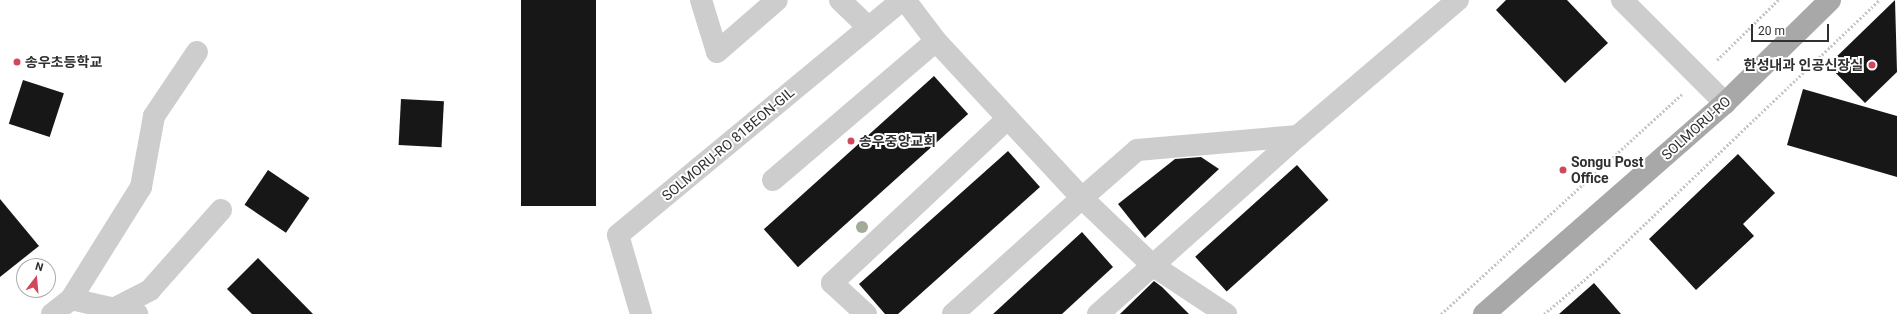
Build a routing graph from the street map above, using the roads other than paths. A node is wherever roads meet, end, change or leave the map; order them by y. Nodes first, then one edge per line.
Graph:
1 (701, 0) edge
2 (777, 0) edge
3 (840, 0) edge
4 (902, 0) edge
5 (905, 0) edge
6 (1458, 0) edge
7 (1622, 0) edge
8 (1830, 0) edge
9 (868, 27) junction
10 (936, 41) junction
11 (198, 52) dead end
12 (1725, 103) junction
13 (1007, 119) junction
14 (1298, 136) junction
15 (773, 180) dead end
16 (1082, 198) junction
17 (222, 210) dead end
18 (1152, 265) junction
19 (71, 299) junction
20 (117, 307) junction
21 (52, 314) edge
22 (137, 314) edge
23 (641, 314) edge
24 (866, 314) edge
25 (954, 314) edge
26 (1098, 314) edge
27 (1226, 314) edge
28 (1484, 314) edge

1 - 2 street
3 - 9 street
4 - 9 street, SOLMORU-RO 81BEON-GIL
5 - 10 street
6 - 14 street
7 - 12 street
8 - 12 main road, SOLMORU-RO
9 - 23 street, SOLMORU-RO 81BEON-GIL
10 - 13 street
10 - 15 street
11 - 19 street
12 - 28 main road, SOLMORU-RO
13 - 16 street
13 - 24 street
14 - 16 street
14 - 18 street
16 - 18 street
16 - 25 street
17 - 20 street
18 - 26 street
18 - 27 street
19 - 20 street
19 - 21 street
20 - 22 street

